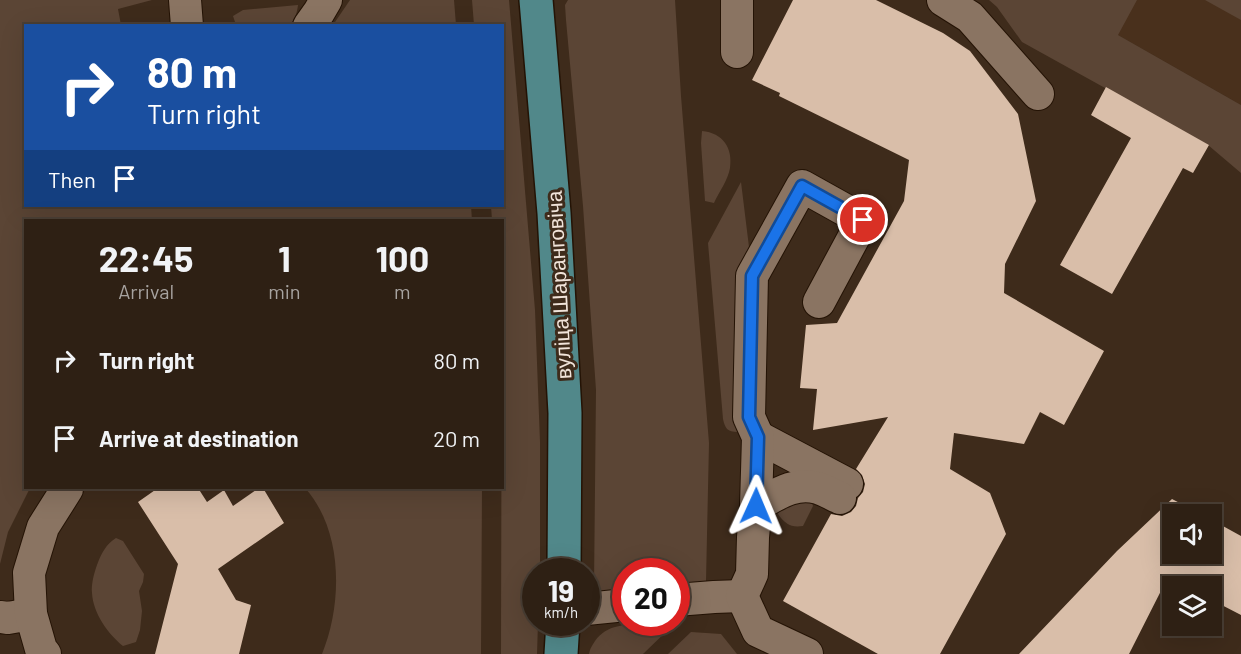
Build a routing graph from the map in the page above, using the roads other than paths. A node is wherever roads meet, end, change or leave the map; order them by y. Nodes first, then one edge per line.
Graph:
1 (185, 0) edge
2 (326, 0) edge
3 (536, 0) edge
4 (737, 0) edge
5 (944, 0) edge
6 (187, 24) edge
7 (310, 24) edge
8 (737, 52) dead end
9 (1038, 94) dead end
10 (819, 302) dead end
11 (758, 437) junction
12 (67, 489) dead end
13 (756, 506) junction
14 (564, 558) edge
15 (742, 596) junction
16 (690, 599) edge
17 (31, 614) junction
18 (0, 617) edge
19 (562, 636) edge
20 (45, 654) edge
21 (561, 654) edge
22 (807, 654) edge

1 - 6 lane
2 - 7 lane
3 - 14 main road, вуліца Шаранговіча
4 - 8 lane
5 - 9 lane
10 - 11 lane
11 - 13 lane
11 - 13 lane
12 - 17 lane
13 - 15 lane
15 - 16 lane
15 - 22 lane
17 - 18 lane
17 - 20 lane
19 - 21 main road

